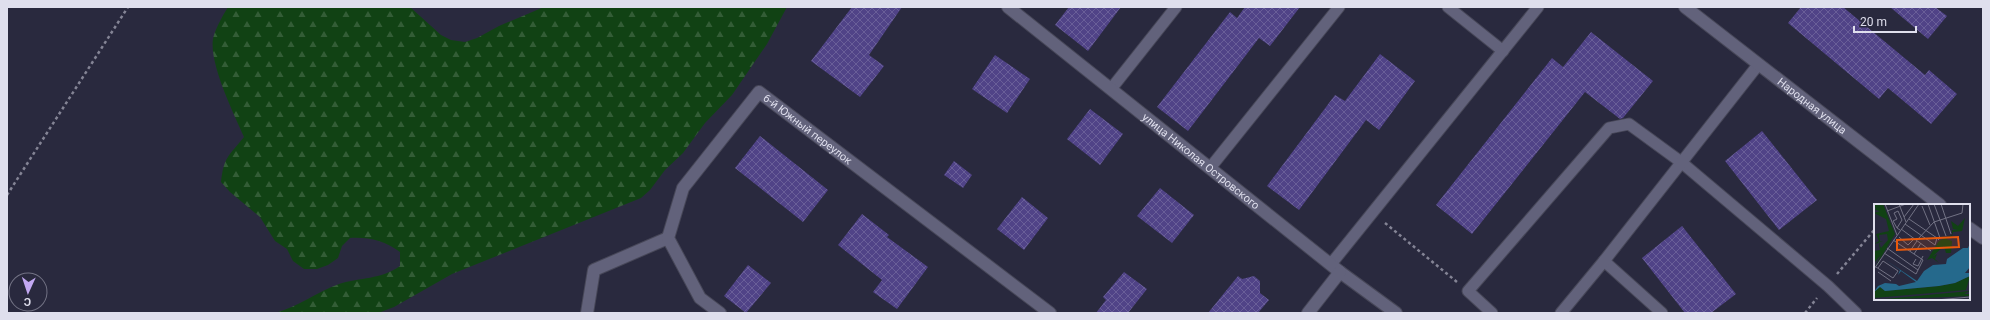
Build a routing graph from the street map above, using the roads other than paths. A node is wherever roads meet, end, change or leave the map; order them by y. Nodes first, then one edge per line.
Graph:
1 (1176, 7) edge
2 (1339, 7) edge
3 (1448, 7) edge
4 (1538, 7) edge
5 (1685, 7) edge
6 (1014, 9) edge
7 (1503, 51) junction
8 (1758, 65) junction
9 (1111, 89) junction
10 (1681, 162) junction
11 (1210, 168) junction
12 (1939, 204) edge
13 (1970, 229) edge
14 (668, 238) junction
15 (1983, 238) edge
16 (1604, 261) junction
17 (1331, 264) junction
18 (1340, 272) junction
19 (587, 313) edge
20 (720, 313) edge
21 (1050, 313) edge
22 (1308, 313) edge
23 (1396, 313) edge
24 (1492, 313) edge
25 (1561, 313) edge
26 (1662, 313) edge
27 (1856, 313) edge

1 - 9 lane
2 - 11 lane
3 - 7 lane
4 - 7 lane
5 - 8 street, Народная улица
6 - 9 street, улица Николая Островского
7 - 17 lane
8 - 10 lane
8 - 12 street, Народная улица
9 - 11 street, улица Николая Островского
10 - 16 lane
10 - 24 lane
10 - 27 lane
11 - 17 street, улица Николая Островского
13 - 15 street
14 - 19 street
14 - 20 street
14 - 21 street, 6-й Южный переулок
16 - 25 lane
16 - 26 lane
17 - 18 street, улица Николая Островского
18 - 22 street
18 - 23 street, улица Николая Островского

